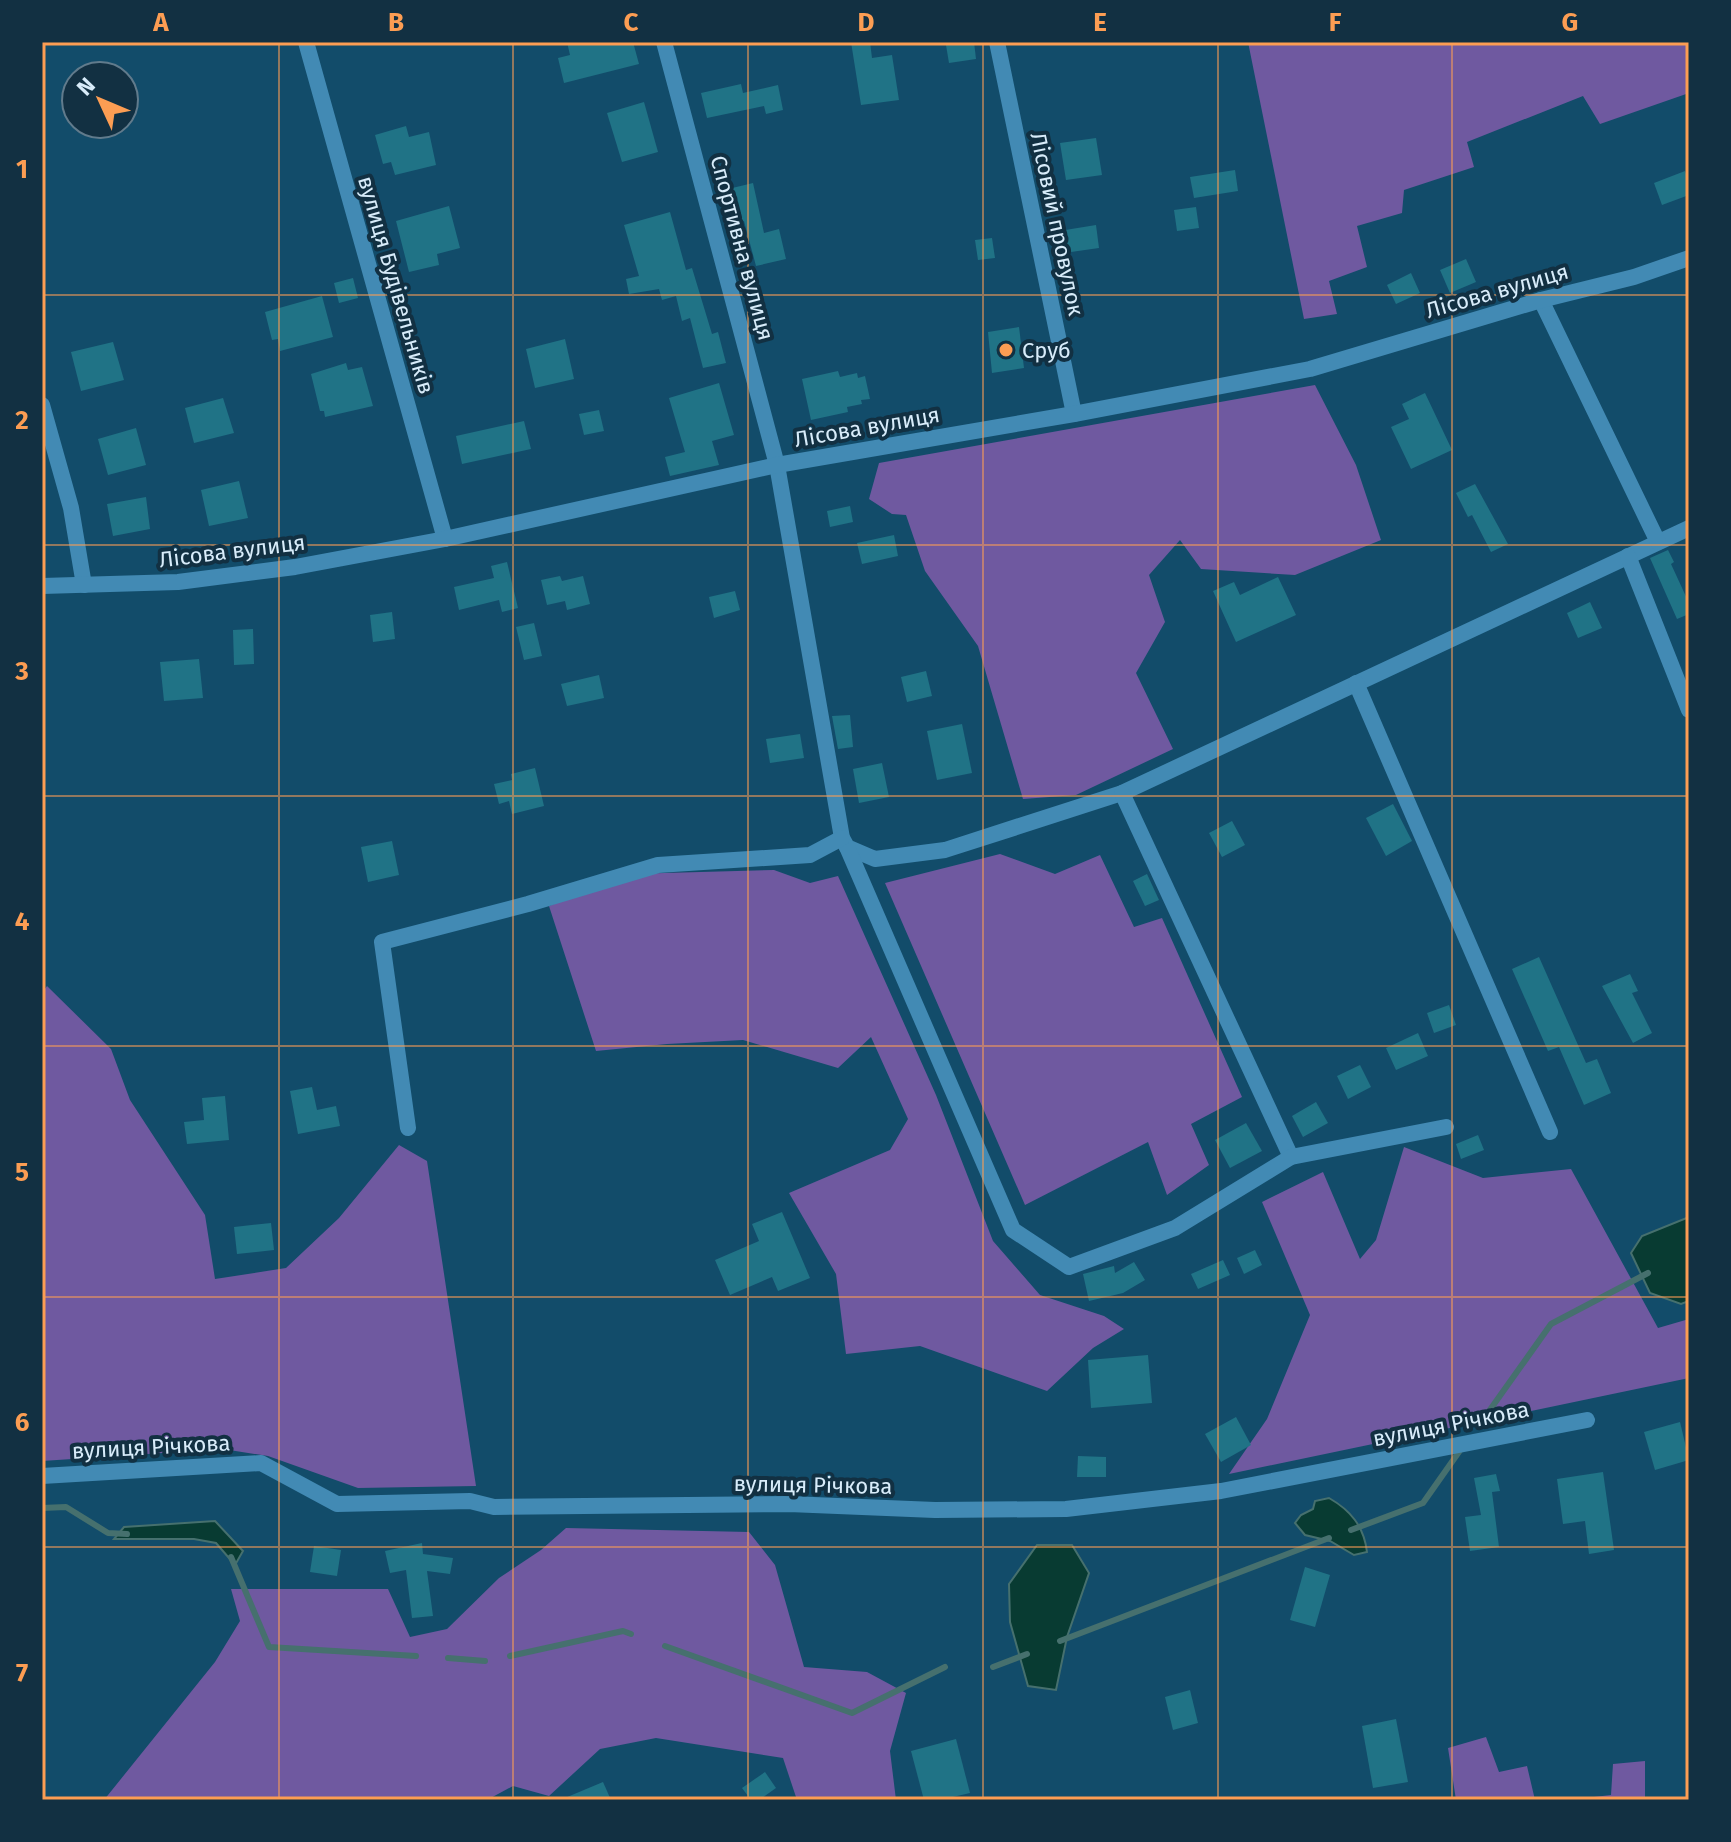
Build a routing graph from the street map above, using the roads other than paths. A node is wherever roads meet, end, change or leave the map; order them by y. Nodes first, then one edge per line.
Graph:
1 (306, 42) edge
2 (664, 42) edge
3 (997, 42) edge
4 (1689, 258) edge
5 (1541, 300) junction
6 (42, 405) edge
7 (1074, 414) junction
8 (777, 465) junction
9 (1689, 528) edge
10 (445, 539) junction
11 (1658, 542) junction
12 (1628, 556) junction
13 (84, 585) junction
14 (42, 586) edge
15 (1356, 683) junction
16 (1689, 710) edge
17 (1122, 793) junction
18 (844, 843) junction
19 (1446, 1127) dead end
20 (408, 1128) dead end
21 (1550, 1132) dead end
22 (1291, 1157) junction
23 (1587, 1420) dead end
24 (42, 1476) edge

1 - 10 street, вулиця Будівельників
2 - 8 street, Спортивна вулиця
3 - 7 street, Лісовий провулок
4 - 5 street, Лісова вулиця
5 - 7 street, Лісова вулиця
5 - 11 street
6 - 13 street
7 - 8 street, Лісова вулиця
8 - 10 street, Лісова вулиця
8 - 18 street, Спортивна вулиця
9 - 11 street
10 - 13 street, Лісова вулиця
11 - 12 street
12 - 15 street
12 - 16 street
13 - 14 street, Лісова вулиця
15 - 17 street
15 - 21 street
17 - 18 street
17 - 22 street
18 - 20 street
18 - 22 street, Спортивна вулиця
19 - 22 street
23 - 24 street, вулиця Річкова

